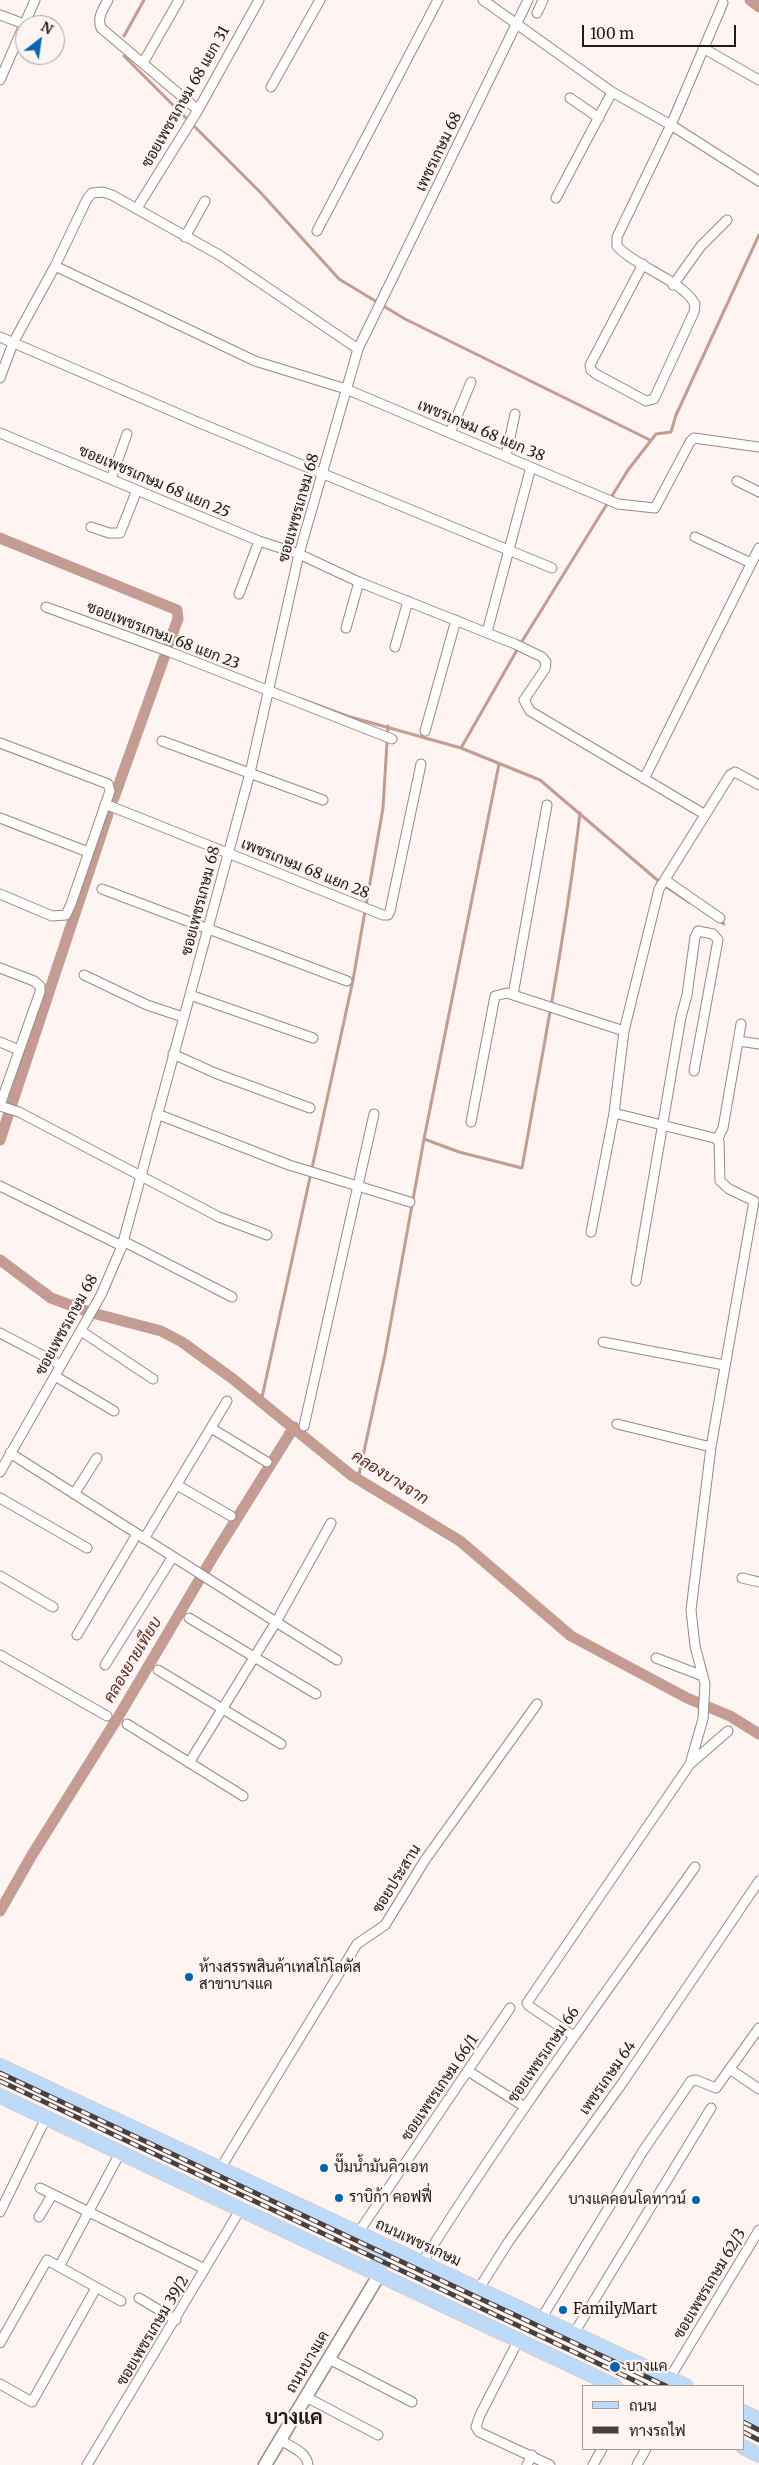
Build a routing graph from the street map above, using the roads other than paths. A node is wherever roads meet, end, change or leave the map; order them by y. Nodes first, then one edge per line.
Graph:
1 (35, 0) edge
2 (108, 0) edge
3 (179, 0) edge
4 (259, 0) edge
5 (320, 0) edge
6 (438, 0) edge
7 (483, 0) edge
8 (528, 0) edge
9 (543, 0) edge
10 (723, 3) dead end
11 (536, 14) dead end
12 (0, 15) edge
13 (28, 15) edge
14 (15, 21) edge
15 (517, 24) junction
16 (15, 45) edge
17 (703, 48) junction
18 (143, 63) junction
19 (0, 80) edge
20 (759, 80) edge
21 (271, 87) dead end
22 (612, 92) junction
23 (570, 98) dead end
24 (198, 110) junction
25 (599, 118) junction
26 (671, 125) junction
27 (759, 181) edge
28 (556, 198) dead end
29 (205, 201) dead end
30 (137, 208) junction
31 (727, 220) dead end
32 (317, 231) dead end
33 (185, 237) junction
34 (643, 264) junction
35 (55, 266) junction
36 (673, 285) junction
37 (374, 317) joint
38 (0, 337) edge
39 (14, 343) junction
40 (358, 349) junction
41 (0, 378) edge
42 (471, 382) dead end
43 (346, 389) junction
44 (515, 414) dead end
45 (0, 433) edge
46 (450, 433) junction
47 (128, 434) dead end
48 (759, 447) edge
49 (506, 456) junction
50 (531, 467) junction
51 (323, 472) junction
52 (111, 479) junction
53 (737, 480) dead end
54 (136, 490) junction
55 (759, 492) edge
56 (91, 527) dead end
57 (695, 536) dead end
58 (259, 541) junction
59 (759, 548) edge
60 (510, 551) junction
61 (299, 554) junction
62 (751, 563) junction
63 (552, 568) dead end
64 (359, 582) junction
65 (239, 594) dead end
66 (408, 601) junction
67 (46, 606) dead end
68 (456, 620) junction
69 (346, 628) dead end
70 (487, 632) junction
71 (395, 647) dead end
72 (270, 691) junction
73 (425, 731) dead end
74 (392, 739) dead end
75 (162, 741) dead end
76 (0, 743) edge
77 (421, 764) dead end
78 (250, 772) junction
79 (644, 779) junction
80 (759, 785) edge
81 (324, 800) dead end
82 (105, 804) junction
83 (547, 805) dead end
84 (704, 814) junction
85 (0, 818) edge
86 (88, 852) junction
87 (228, 852) junction
88 (663, 884) junction
89 (102, 888) dead end
90 (0, 894) edge
91 (720, 918) dead end
92 (209, 928) junction
93 (0, 968) edge
94 (84, 975) dead end
95 (346, 981) dead end
96 (190, 995) junction
97 (513, 995) junction
98 (183, 1017) junction
99 (741, 1024) dead end
100 (624, 1031) junction
101 (312, 1038) dead end
102 (739, 1041) junction
103 (0, 1042) edge
104 (759, 1044) edge
105 (19, 1050) junction
106 (173, 1054) junction
107 (694, 1072) dead end
108 (2, 1106) edge
109 (310, 1108) dead end
110 (614, 1113) junction
111 (157, 1114) junction
112 (374, 1114) dead end
113 (472, 1122) dead end
114 (664, 1125) junction
115 (717, 1140) junction
116 (140, 1177) junction
117 (0, 1186) edge
118 (358, 1187) junction
119 (410, 1202) dead end
120 (591, 1232) dead end
121 (267, 1235) dead end
122 (123, 1243) junction
123 (636, 1280) dead end
124 (232, 1297) dead end
125 (83, 1328) junction
126 (0, 1333) edge
127 (603, 1342) dead end
128 (61, 1365) junction
129 (724, 1365) junction
130 (55, 1376) junction
131 (154, 1379) dead end
132 (227, 1401) dead end
133 (114, 1411) dead end
134 (617, 1424) dead end
135 (304, 1426) dead end
136 (210, 1428) junction
137 (711, 1447) junction
138 (10, 1453) junction
139 (97, 1458) dead end
140 (267, 1462) dead end
141 (0, 1472) edge
142 (177, 1485) junction
143 (74, 1494) junction
144 (0, 1498) edge
145 (230, 1516) dead end
146 (330, 1523) dead end
147 (141, 1536) junction
148 (87, 1548) dead end
149 (172, 1558) junction
150 (0, 1576) edge
151 (742, 1578) dead end
152 (759, 1582) edge
153 (53, 1607) dead end
154 (189, 1618) dead end
155 (276, 1622) junction
156 (78, 1635) dead end
157 (0, 1655) edge
158 (254, 1657) junction
159 (656, 1658) dead end
160 (337, 1660) dead end
161 (105, 1665) dead end
162 (158, 1670) dead end
163 (704, 1680) junction
164 (316, 1694) dead end
165 (537, 1704) dead end
166 (222, 1709) junction
167 (107, 1716) dead end
168 (127, 1724) dead end
169 (728, 1730) dead end
170 (280, 1744) dead end
171 (189, 1763) junction
172 (690, 1764) junction
173 (243, 1796) dead end
174 (695, 1867) dead end
175 (759, 1881) edge
176 (510, 2008) dead end
177 (759, 2028) edge
178 (574, 2036) junction
179 (0, 2066) edge
180 (730, 2070) junction
181 (468, 2071) junction
182 (759, 2088) edge
183 (0, 2096) edge
184 (524, 2108) junction
185 (711, 2108) dead end
186 (46, 2118) junction
187 (120, 2153) junction
188 (220, 2169) junction
189 (40, 2188) dead end
190 (52, 2195) junction
191 (240, 2210) junction
192 (0, 2212) edge
193 (89, 2213) junction
194 (39, 2217) dead end
195 (759, 2230) edge
196 (358, 2233) junction
197 (422, 2263) junction
198 (59, 2267) junction
199 (205, 2269) junction
200 (379, 2275) junction
201 (96, 2288) junction
202 (478, 2290) junction
203 (138, 2298) dead end
204 (121, 2301) dead end
205 (541, 2319) junction
206 (176, 2320) junction
207 (573, 2334) junction
208 (518, 2341) junction
209 (0, 2343) edge
210 (329, 2359) junction
211 (669, 2378) junction
212 (0, 2384) edge
213 (613, 2385) edge
214 (684, 2385) edge
215 (306, 2397) junction
216 (412, 2402) dead end
217 (744, 2412) edge
218 (759, 2420) edge
219 (378, 2434) dead end
220 (280, 2440) junction
221 (744, 2448) edge
222 (601, 2450) edge
223 (645, 2450) edge
224 (759, 2455) edge
225 (532, 2456) junction
226 (88, 2465) edge
227 (265, 2465) edge
228 (308, 2465) edge
229 (527, 2465) edge
230 (550, 2465) edge
231 (593, 2465) edge
232 (637, 2465) edge

1 - 13 street
2 - 18 street
3 - 18 street
4 - 24 street, ซอยเพชรเกษม 68 แยก 31
5 - 21 street
6 - 32 street
7 - 15 street
8 - 15 street, เพชรเกษม 68
9 - 11 street
10 - 17 street
12 - 14 street
15 - 22 street
15 - 37 street, เพชรเกษม 68
16 - 19 street
17 - 20 street
17 - 26 street
18 - 24 street
22 - 25 street
22 - 26 street
23 - 25 street
24 - 30 street, ซอยเพชรเกษม 68 แยก 31
25 - 28 street
26 - 27 street
26 - 34 street
29 - 33 street
30 - 33 street
30 - 35 street
31 - 36 street
33 - 40 street
34 - 36 street
34 - 36 street
35 - 39 street
35 - 43 street, เพชรเกษม 68 แยก 38
37 - 40 street, ซอยเพชรเกษม 68
38 - 39 street
39 - 41 street
39 - 51 street
40 - 43 street, ซอยเพชรเกษม 68
42 - 46 street
43 - 46 street, เพชรเกษม 68 แยก 38
43 - 51 street, ซอยเพชรเกษม 68
44 - 49 street
45 - 52 street, ซอยเพชรเกษม 68 แยก 25
46 - 49 street, เพชรเกษม 68 แยก 38
47 - 52 street
48 - 50 street, เพชรเกษม 68 แยก 38
49 - 50 street, เพชรเกษม 68 แยก 38
50 - 60 street
51 - 60 street
51 - 61 street, ซอยเพชรเกษม 68
52 - 54 street, ซอยเพชรเกษม 68 แยก 25
53 - 55 street
54 - 56 street
54 - 58 street, ซอยเพชรเกษม 68 แยก 25
57 - 62 street
58 - 61 street, ซอยเพชรเกษม 68 แยก 25
58 - 65 street
59 - 62 street
60 - 63 street
60 - 70 street
61 - 64 street, ซอยเพชรเกษม 68 แยก 25
61 - 72 street, ซอยเพชรเกษม 68
62 - 79 street
64 - 66 street, ซอยเพชรเกษม 68 แยก 25
64 - 69 street
66 - 68 street, ซอยเพชรเกษม 68 แยก 25
66 - 71 street
67 - 72 street, ซอยเพชรเกษม 68 แยก 23
68 - 70 street, ซอยเพชรเกษม 68 แยก 25
68 - 73 street
70 - 79 street, ซอยเพชรเกษม 68 แยก 25
72 - 74 street, ซอยเพชรเกษม 68 แยก 23
72 - 78 street, ซอยเพชรเกษม 68
75 - 78 street
76 - 82 street
77 - 87 street, เพชรเกษม 68 แยก 28
78 - 81 street
78 - 87 street, ซอยเพชรเกษม 68
79 - 84 street
80 - 84 street
82 - 86 street
82 - 87 street, เพชรเกษม 68 แยก 28
83 - 97 street
84 - 88 street
85 - 86 street
86 - 90 street
87 - 92 street, ซอยเพชรเกษม 68
88 - 91 street
88 - 100 street
89 - 92 street
92 - 95 street
92 - 96 street, ซอยเพชรเกษม 68
93 - 105 street
94 - 98 street
96 - 98 street, ซอยเพชรเกษม 68
96 - 101 street
97 - 100 street
97 - 113 street
98 - 106 street, ซอยเพชรเกษม 68
99 - 102 street
100 - 110 street
102 - 104 street
102 - 115 street
103 - 105 street
105 - 108 street
106 - 109 street
106 - 111 street, ซอยเพชรเกษม 68
107 - 114 street
108 - 116 street
110 - 114 street
110 - 120 street
111 - 116 street, ซอยเพชรเกษม 68
111 - 118 street
112 - 118 street
114 - 115 street
114 - 123 street
115 - 129 street
116 - 121 street
116 - 122 street, ซอยเพชรเกษม 68
117 - 122 street
118 - 119 street
118 - 135 street
122 - 124 street
122 - 125 street, ซอยเพชรเกษม 68
125 - 128 street, ซอยเพชรเกษม 68
125 - 131 street
126 - 128 street
127 - 129 street
128 - 130 street, ซอยเพชรเกษม 68
129 - 137 street
130 - 133 street
130 - 138 street, ซอยเพชรเกษม 68
132 - 136 street
134 - 137 street
136 - 140 street
136 - 142 street
137 - 163 street
138 - 141 street, ซอยเพชรเกษม 68
138 - 143 street
139 - 143 street
142 - 145 street
142 - 147 street
143 - 147 street
144 - 148 street
146 - 155 street
147 - 149 street
147 - 156 street
149 - 155 street
149 - 161 street
150 - 153 street
151 - 152 street
154 - 158 street
155 - 158 street
155 - 160 street
157 - 167 street
158 - 164 street
158 - 166 street
159 - 163 street
162 - 166 street
163 - 172 street
165 - 188 street, ซอยประสาน
166 - 170 street
166 - 171 street
168 - 171 street
169 - 172 street
171 - 173 street
172 - 178 street
174 - 178 street, ซอยเพชรเกษม 66
175 - 202 street, เพชรเกษม 64
176 - 181 street, ซอยเพชรเกษม 66/1
177 - 180 street
178 - 184 street, ซอยเพชรเกษม 66
179 - 188 main road, ถนนเพชรเกษม
180 - 182 street
180 - 205 street
181 - 184 street
181 - 196 street, ซอยเพชรเกษม 66/1
183 - 186 main road
184 - 197 street, ซอยเพชรเกษม 66
185 - 207 street
186 - 187 main road
186 - 192 street
187 - 191 main road
187 - 193 street
188 - 196 main road, ถนนเพชรเกษม
189 - 190 street
190 - 193 street
190 - 194 street
191 - 199 street, ซอยเพชรเกษม 39/2
191 - 200 main road
193 - 198 street
193 - 199 street
195 - 211 street, ซอยเพชรเกษม 62/3
196 - 197 main road, ถนนเพชรเกษม
196 - 200 main road
197 - 202 main road, ถนนเพชรเกษม
198 - 201 street
198 - 209 street
199 - 206 street, ซอยเพชรเกษม 39/2
200 - 208 main road
200 - 210 main road, ถนนบางแค
201 - 204 street
201 - 212 street
202 - 205 main road, ถนนเพชรเกษม
203 - 206 street
205 - 207 main road, ถนนเพชรเกษม
206 - 226 street, ซอยเพชรเกษม 39/2
207 - 211 main road, ถนนเพชรเกษม
208 - 213 main road
208 - 225 street
210 - 215 main road, ถนนบางแค
210 - 216 street
211 - 214 main road, ถนนเพชรเกษม
215 - 219 street
215 - 220 main road, ถนนบางแค
217 - 218 main road
220 - 227 main road, ถนนบางแค
220 - 228 street
221 - 224 main road
222 - 231 street
223 - 232 street
225 - 229 street
225 - 230 street

